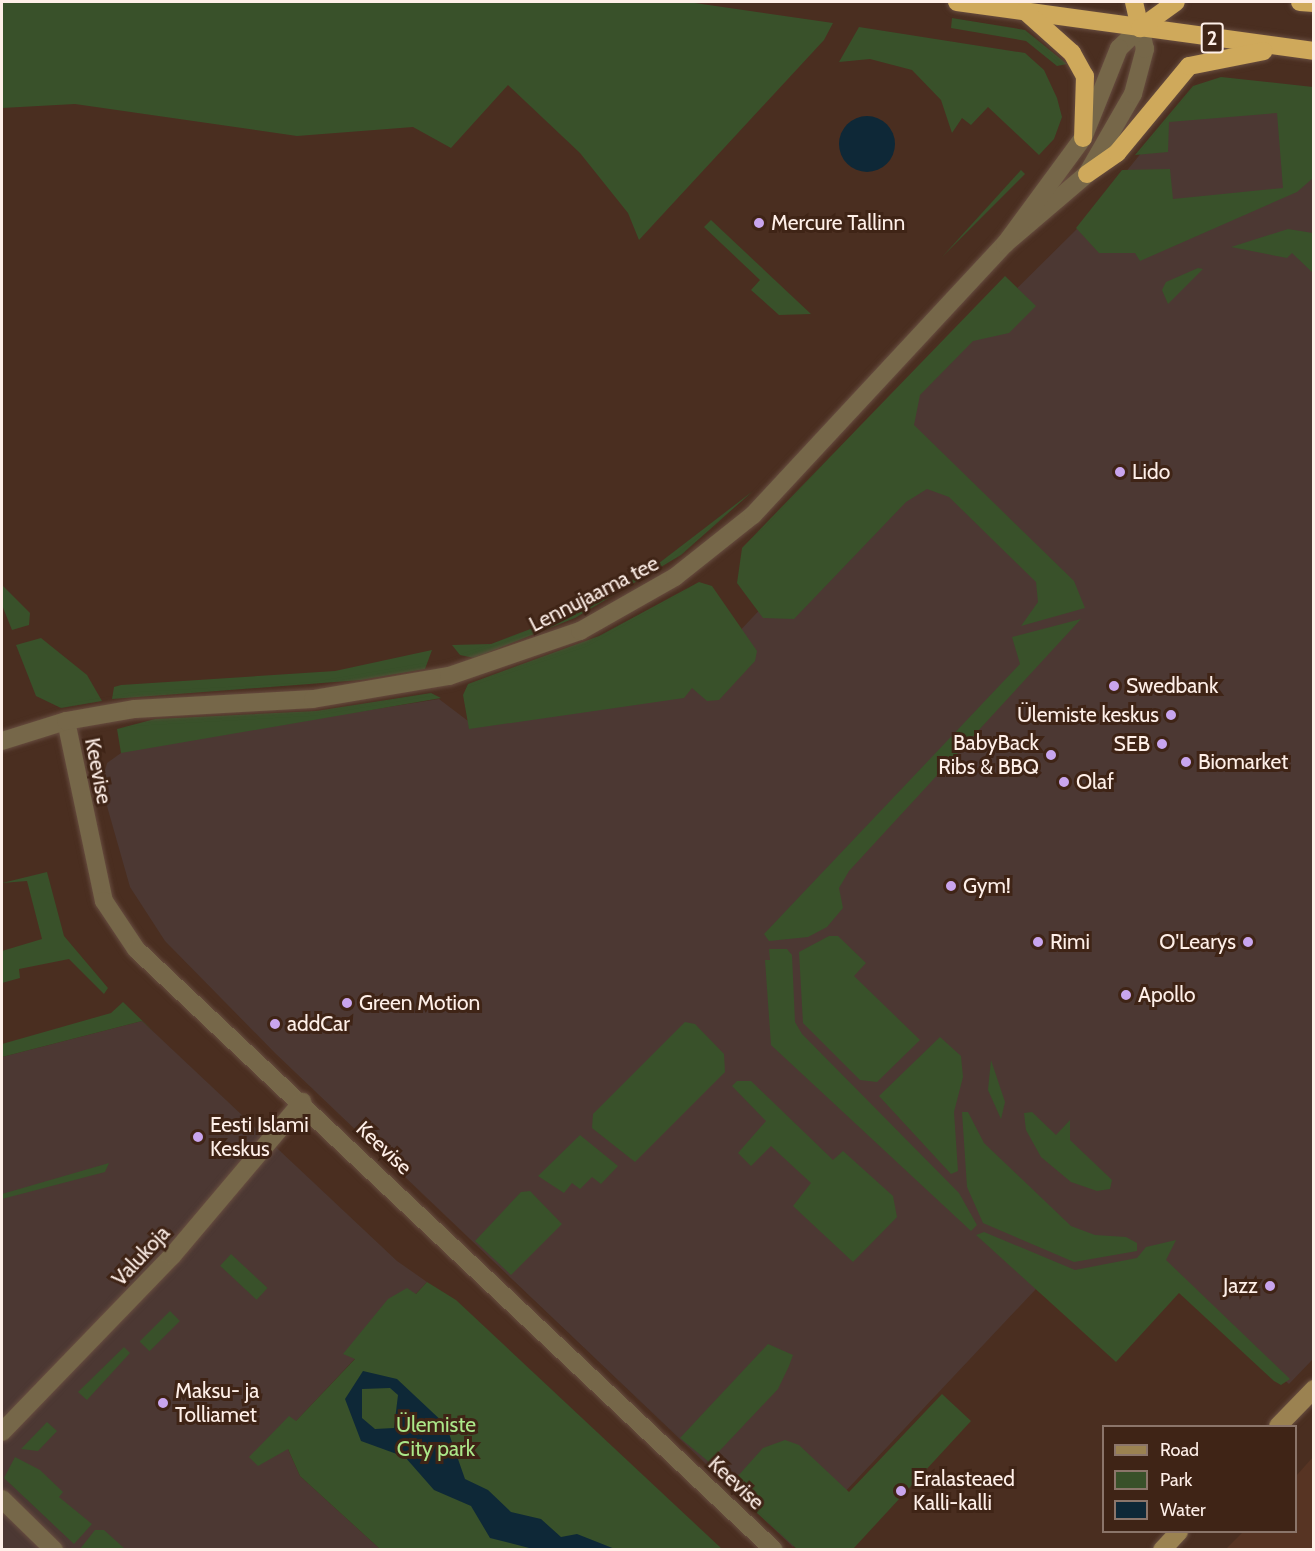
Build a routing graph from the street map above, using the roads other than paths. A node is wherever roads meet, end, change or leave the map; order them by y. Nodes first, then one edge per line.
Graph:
1 (957, 2) edge
2 (1134, 2) edge
3 (1176, 2) edge
4 (1300, 2) edge
5 (1314, 3) edge
6 (1025, 11) junction
7 (1140, 28) junction
8 (1284, 48) junction
9 (1314, 51) edge
10 (1083, 138) junction
11 (1088, 174) junction
12 (1005, 244) junction
13 (66, 721) junction
14 (2, 741) edge
15 (302, 1102) junction
16 (1314, 1389) edge
17 (1279, 1425) edge
18 (2, 1432) edge
19 (2, 1499) edge
20 (1178, 1533) edge
21 (54, 1550) edge
22 (774, 1550) edge
23 (1162, 1550) edge

1 - 6 highway, 2
2 - 7 highway
3 - 7 highway
4 - 5 highway
6 - 7 highway, 2
6 - 10 highway
7 - 8 highway, 2
7 - 10 street, Lennujaama tee
7 - 11 street, Lennujaama tee
8 - 9 highway, 2
8 - 11 highway
10 - 12 street, Lennujaama tee
11 - 12 street, Lennujaama tee
12 - 13 street, Lennujaama tee
13 - 14 street, Lennujaama tee
13 - 15 street, Keevise
15 - 18 street, Valukoja
15 - 22 street, Keevise
16 - 17 main road
19 - 21 street
20 - 23 main road

